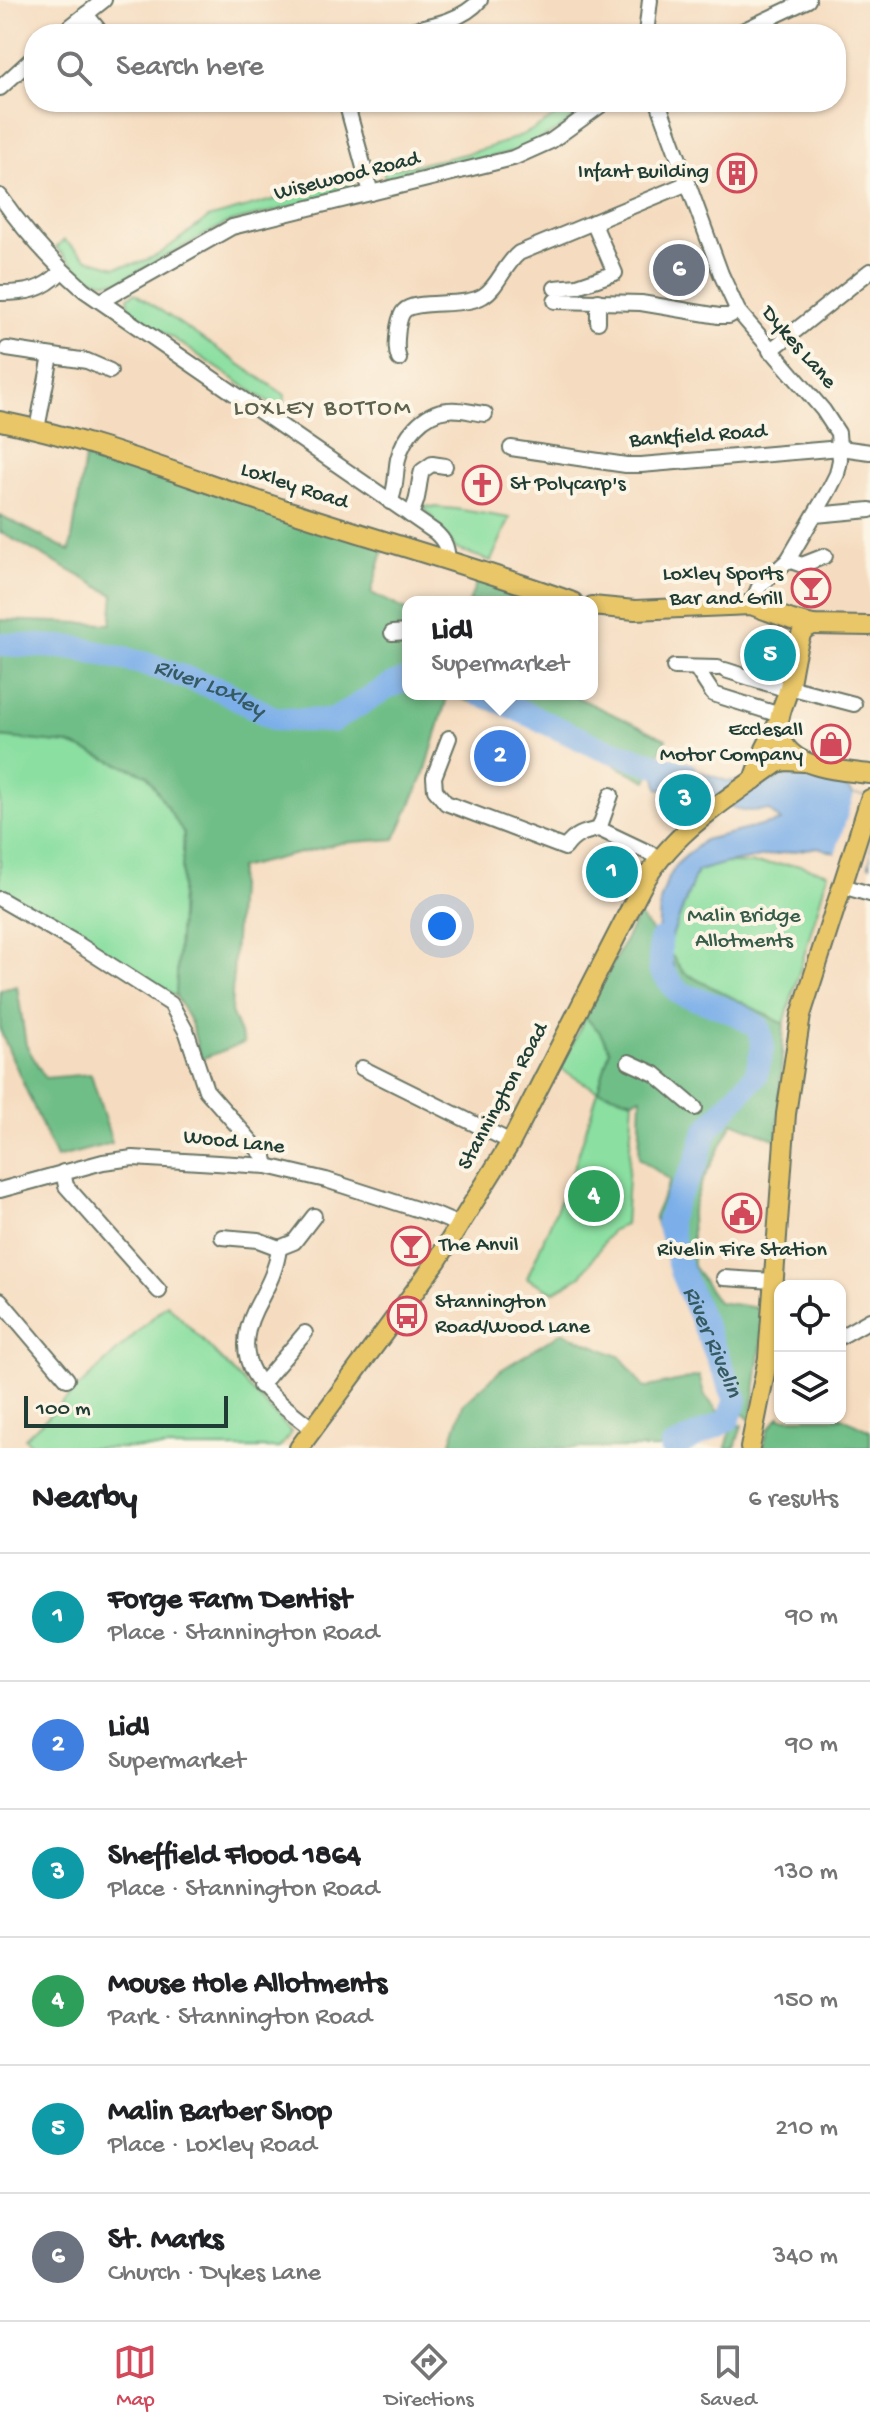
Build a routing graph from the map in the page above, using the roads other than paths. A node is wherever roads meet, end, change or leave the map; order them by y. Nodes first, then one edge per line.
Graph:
1 (104, 0) edge
2 (480, 0) edge
3 (650, 0) edge
4 (808, 0) edge
5 (86, 14) junction
6 (74, 24) edge
7 (94, 24) edge
8 (431, 24) edge
9 (647, 24) edge
10 (757, 24) edge
11 (24, 66) edge
12 (0, 88) edge
13 (349, 112) edge
14 (591, 112) edge
15 (662, 112) edge
16 (688, 183) junction
17 (371, 193) junction
18 (0, 196) edge
19 (593, 222) junction
20 (62, 271) junction
21 (870, 271) edge
22 (0, 293) edge
23 (101, 301) junction
24 (598, 301) junction
25 (738, 311) junction
26 (598, 322) dead end
27 (7, 349) dead end
28 (770, 351) junction
29 (51, 356) junction
30 (399, 359) dead end
31 (110, 371) dead end
32 (485, 414) dead end
33 (0, 421) edge
34 (37, 429) junction
35 (511, 448) dead end
36 (841, 448) junction
37 (870, 452) edge
38 (445, 466) dead end
39 (390, 502) junction
40 (870, 510) edge
41 (410, 515) junction
42 (815, 515) junction
43 (825, 556) dead end
44 (448, 560) junction
45 (788, 560) junction
46 (557, 596) edge
47 (751, 605) junction
48 (598, 607) edge
49 (770, 612) junction
50 (813, 625) junction
51 (870, 626) edge
52 (402, 632) edge
53 (392, 633) dead end
54 (795, 649) junction
55 (674, 667) dead end
56 (696, 668) junction
57 (789, 689) junction
58 (854, 704) dead end
59 (779, 719) junction
60 (449, 738) dead end
61 (804, 762) junction
62 (870, 774) edge
63 (754, 780) junction
64 (611, 795) dead end
65 (870, 799) edge
66 (599, 829) junction
67 (660, 858) junction
68 (842, 886) junction
69 (870, 894) edge
70 (0, 899) edge
71 (629, 1062) dead end
72 (362, 1068) dead end
73 (695, 1108) dead end
74 (511, 1142) junction
75 (267, 1166) junction
76 (63, 1172) junction
77 (0, 1190) edge
78 (314, 1216) dead end
79 (459, 1225) junction
80 (222, 1237) dead end
81 (279, 1248) junction
82 (724, 1278) dead end
83 (774, 1280) edge
84 (774, 1281) joint
85 (159, 1291) dead end
86 (0, 1300) edge
87 (870, 1320) edge
88 (305, 1333) dead end
89 (846, 1334) edge
90 (67, 1379) dead end
91 (260, 1386) junction
92 (313, 1429) junction
93 (299, 1448) edge
94 (750, 1448) edge

1 - 5 street
2 - 8 street
3 - 9 street
4 - 10 street
5 - 6 street
5 - 7 street
11 - 12 street
13 - 17 street
14 - 17 street, Wisewood Road
15 - 16 street, Dykes Lane
16 - 19 street
16 - 25 street, Dykes Lane
17 - 23 street, Wisewood Road
18 - 20 street
19 - 24 street
19 - 30 street
20 - 22 street
20 - 23 street
21 - 28 street
23 - 39 street
24 - 25 street
24 - 26 street
25 - 28 street, Dykes Lane
27 - 29 street
28 - 36 street, Dykes Lane
29 - 31 street
29 - 34 street
32 - 39 street
33 - 34 main road, Loxley Road
34 - 44 main road, Loxley Road
35 - 36 street, Bankfield Road
36 - 37 street, Bankfield Road
36 - 42 street
38 - 41 street
39 - 41 street
40 - 42 street
41 - 44 street
42 - 45 street
43 - 45 street
44 - 46 main road, Loxley Road
45 - 47 street
47 - 48 main road
47 - 49 main road
49 - 50 main road
49 - 54 main road
50 - 51 main road
50 - 54 main road
52 - 53 street
54 - 57 main road
55 - 56 street
56 - 57 street
56 - 59 street
57 - 58 street
57 - 59 main road
59 - 61 main road
59 - 63 main road
60 - 66 street
61 - 62 main road
61 - 63 main road, Stannington Road
63 - 67 main road, Stannington Road
64 - 66 street
65 - 68 main road
66 - 67 street
67 - 74 main road, Stannington Road
68 - 69 street
68 - 83 main road
70 - 75 street
71 - 73 street
72 - 74 street
74 - 79 main road, Stannington Road
75 - 76 street, Wood Lane
75 - 79 street, Wood Lane
76 - 77 street, Wood Lane
76 - 85 street
78 - 81 street
79 - 92 main road, Stannington Road
80 - 81 street
81 - 91 street
82 - 84 street
84 - 94 main road
86 - 90 street
87 - 89 street
88 - 91 street
91 - 92 street
92 - 93 main road, Stannington Road

